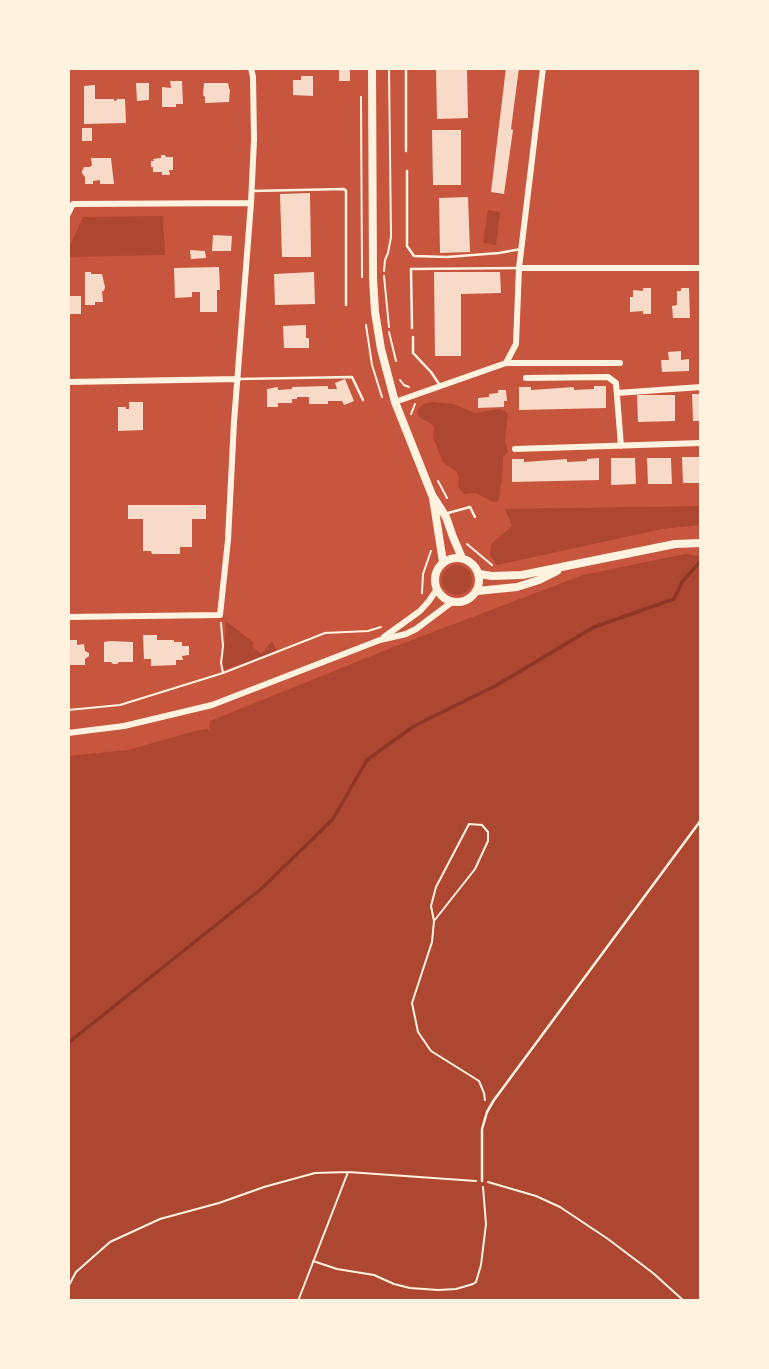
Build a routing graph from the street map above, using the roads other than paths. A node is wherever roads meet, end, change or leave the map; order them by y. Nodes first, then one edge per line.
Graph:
1 (251, 68) edge
2 (372, 68) edge
3 (406, 68) edge
4 (543, 68) edge
5 (406, 152) dead end
6 (407, 171) dead end
7 (252, 191) junction
8 (251, 203) junction
9 (68, 214) edge
10 (521, 249) junction
11 (519, 268) junction
12 (701, 268) edge
13 (346, 305) dead end
14 (412, 328) dead end
15 (412, 337) dead end
16 (506, 363) junction
17 (620, 363) dead end
18 (526, 378) dead end
19 (238, 379) junction
20 (68, 382) edge
21 (440, 387) junction
22 (701, 387) edge
23 (617, 393) junction
24 (363, 400) dead end
25 (395, 402) junction
26 (701, 443) edge
27 (621, 446) junction
28 (515, 449) dead end
29 (432, 495) junction
30 (444, 514) junction
31 (475, 517) dead end
32 (701, 543) edge
33 (462, 558) junction
34 (443, 562) junction
35 (563, 568) junction
36 (479, 573) junction
37 (437, 589) junction
38 (477, 591) junction
39 (452, 602) junction
40 (68, 617) edge
41 (380, 640) junction
42 (68, 733) edge
43 (701, 820) edge
44 (482, 1181) road end

1 - 7 street
2 - 25 street
3 - 5 lane
4 - 10 street
6 - 10 lane
7 - 8 street
7 - 13 lane
8 - 9 street
8 - 19 street
10 - 11 street
11 - 12 street
11 - 14 lane
11 - 16 street
15 - 21 lane
16 - 17 street
16 - 21 street
18 - 23 street
19 - 20 street
19 - 24 lane
19 - 40 street
21 - 25 street
22 - 23 street
23 - 27 street
25 - 29 street
26 - 27 street
27 - 28 street
29 - 30 street
29 - 34 street
30 - 31 lane
30 - 33 street
32 - 35 street
33 - 34 street
33 - 36 street
34 - 37 street
35 - 36 street
35 - 38 street
36 - 38 street
37 - 39 street
37 - 41 street
38 - 39 street
39 - 41 street
41 - 42 street
43 - 44 lane

